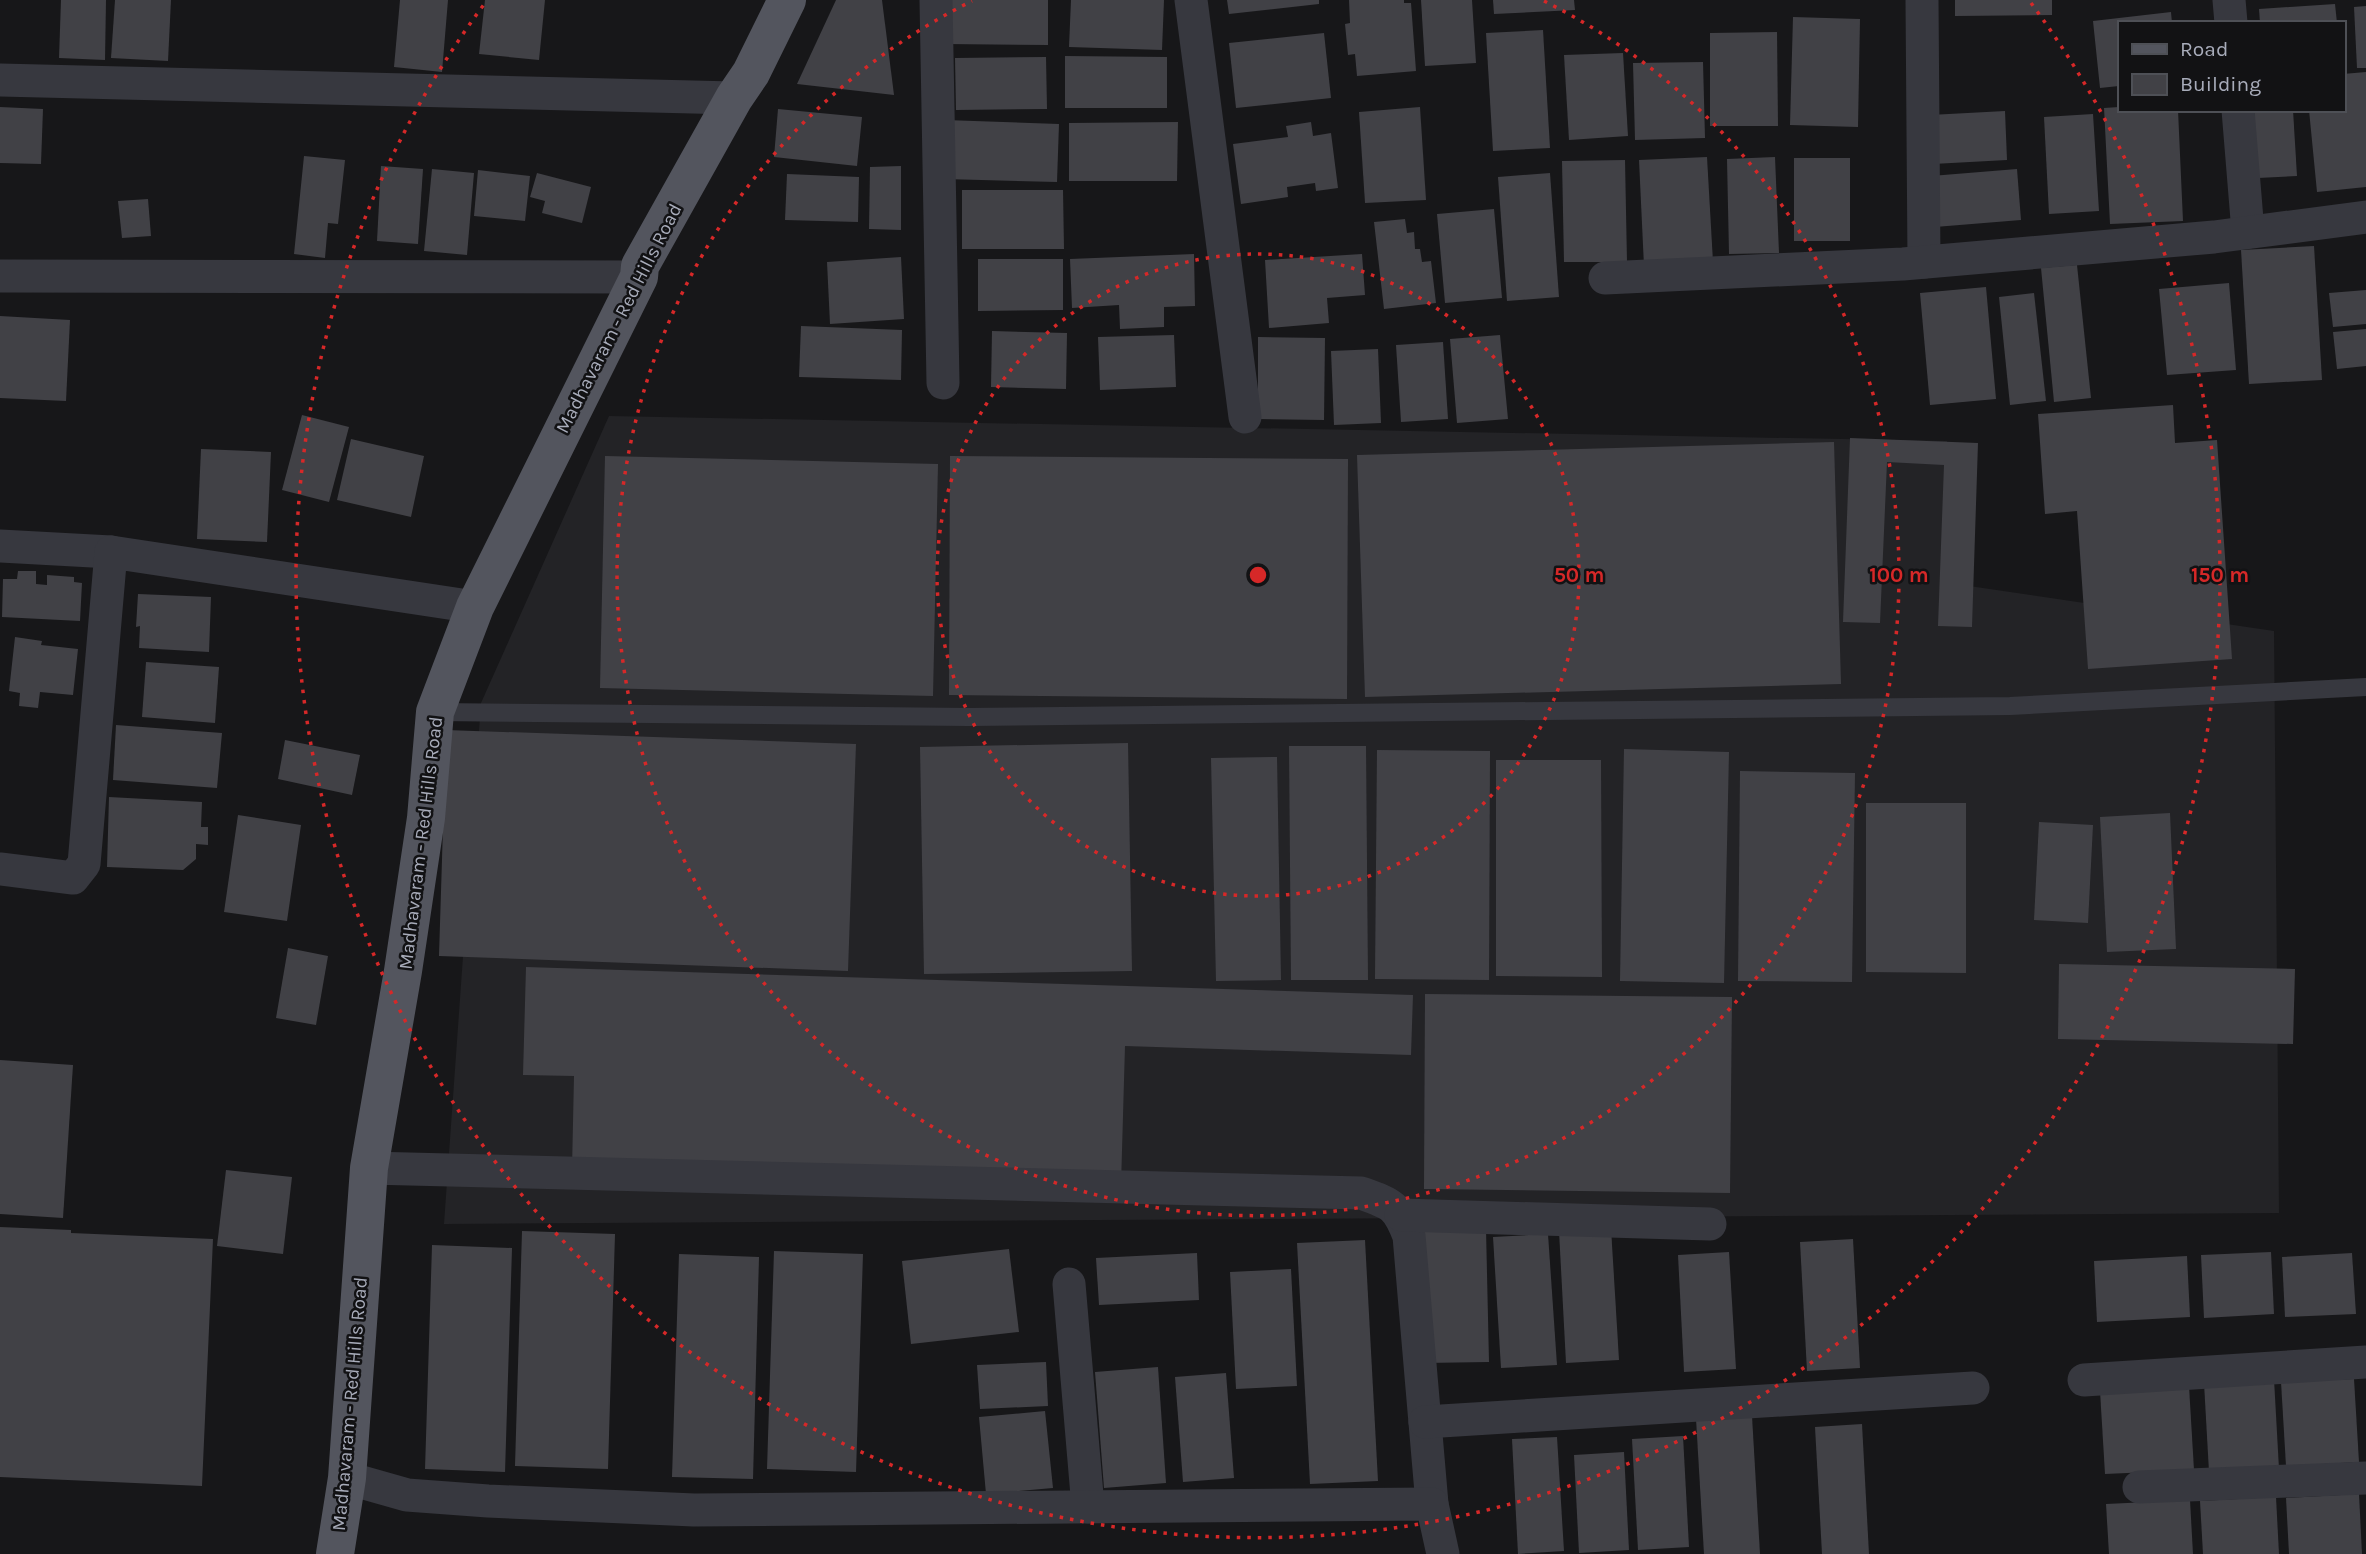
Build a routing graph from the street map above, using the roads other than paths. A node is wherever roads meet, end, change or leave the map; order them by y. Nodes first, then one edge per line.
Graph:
1 (787, 0) edge
2 (936, 0) edge
3 (1191, 0) edge
4 (1922, 0) edge
5 (2229, 0) edge
6 (2231, 21) edge
7 (0, 80) edge
8 (734, 98) junction
9 (2238, 112) edge
10 (2366, 217) edge
11 (2248, 232) junction
12 (1924, 262) junction
13 (0, 276) edge
14 (639, 277) junction
15 (1605, 278) dead end
16 (943, 383) dead end
17 (1245, 416) dead end
18 (0, 546) edge
19 (111, 552) junction
20 (475, 607) junction
21 (2366, 687) edge
22 (435, 712) junction
23 (0, 869) edge
24 (369, 1168) junction
25 (1401, 1215) junction
26 (1710, 1224) dead end
27 (1069, 1284) dead end
28 (2366, 1362) edge
29 (2084, 1380) dead end
30 (1973, 1388) dead end
31 (1424, 1422) junction
32 (347, 1478) junction
33 (2366, 1478) edge
34 (2139, 1487) dead end
35 (1432, 1504) junction
36 (1088, 1507) junction
37 (335, 1554) edge
38 (1443, 1554) edge

1 - 8 main road, Madhavaram - Red Hills Road
2 - 16 street
3 - 17 street
4 - 12 street
5 - 6 street
7 - 8 street
8 - 14 main road, Madhavaram - Red Hills Road
9 - 11 street
10 - 11 street
11 - 12 street
12 - 15 street
13 - 14 street
14 - 20 main road, Madhavaram - Red Hills Road
18 - 19 street
19 - 20 street
19 - 23 street
20 - 22 main road, Madhavaram - Red Hills Road
21 - 22 lane
22 - 24 main road, Madhavaram - Red Hills Road
24 - 25 street
24 - 32 main road, Madhavaram - Red Hills Road
25 - 26 street
25 - 31 street
27 - 36 street
28 - 29 street
30 - 31 street
31 - 35 street
32 - 36 street
32 - 37 main road, Madhavaram - Red Hills Road
33 - 34 street
35 - 36 street
35 - 38 street

